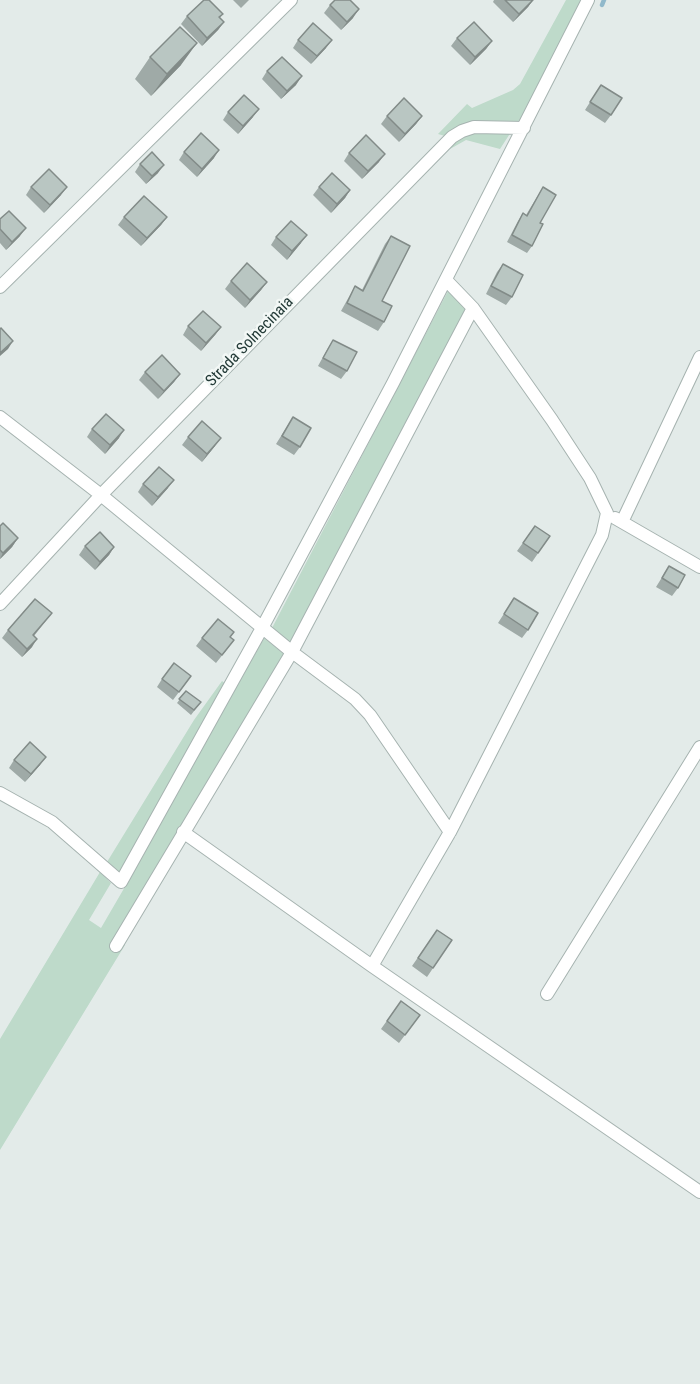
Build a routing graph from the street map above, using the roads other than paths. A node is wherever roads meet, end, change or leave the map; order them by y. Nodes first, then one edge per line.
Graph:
1 (291, 0) edge
2 (588, 0) edge
3 (524, 128) junction
4 (447, 281) junction
5 (0, 287) edge
6 (472, 308) junction
7 (700, 357) edge
8 (0, 417) edge
9 (101, 495) junction
10 (607, 513) junction
11 (622, 522) junction
12 (700, 567) edge
13 (0, 604) edge
14 (262, 628) junction
15 (291, 652) junction
16 (700, 747) edge
17 (0, 793) edge
18 (183, 832) junction
19 (450, 832) junction
20 (116, 946) dead end
21 (372, 966) junction
22 (548, 994) dead end
23 (700, 1192) edge

1 - 5 street
2 - 3 street
3 - 4 street
3 - 9 street, Strada Solnecinaia
4 - 6 street
4 - 14 street
6 - 10 street
6 - 15 street
7 - 11 street
8 - 9 street
9 - 13 street, Strada Solnecinaia
9 - 14 street
10 - 11 street
10 - 19 street
11 - 12 street
14 - 15 street
14 - 17 street
15 - 18 street
15 - 19 street
16 - 22 street
18 - 20 street
18 - 21 street
19 - 21 street
21 - 23 street

